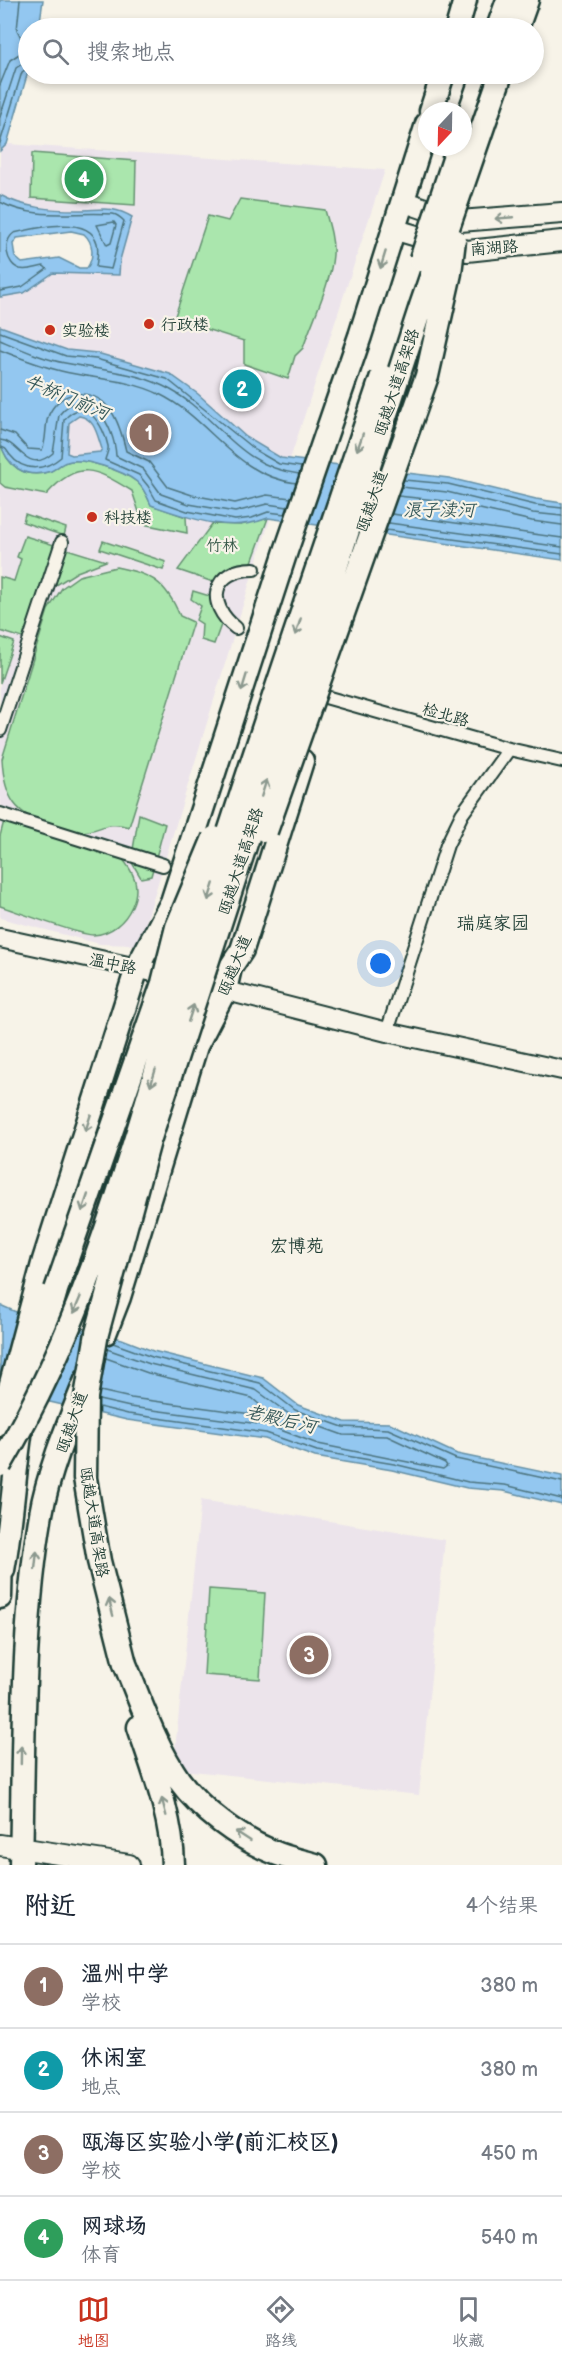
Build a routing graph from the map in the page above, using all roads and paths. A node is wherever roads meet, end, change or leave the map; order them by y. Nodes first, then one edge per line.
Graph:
1 (465, 0) edge
2 (508, 0) edge
3 (527, 0) edge
4 (532, 0) edge
5 (460, 18) edge
6 (502, 18) edge
7 (521, 18) edge
8 (526, 18) edge
9 (440, 84) edge
10 (479, 84) edge
11 (497, 84) edge
12 (505, 84) edge
13 (434, 102) edge
14 (472, 105) edge
15 (418, 152) edge
16 (455, 156) edge
17 (460, 191) junction
18 (402, 201) junction
19 (562, 213) edge
20 (460, 221) junction
21 (393, 230) junction
22 (562, 241) edge
23 (451, 246) junction
24 (62, 542) dead end
25 (254, 569) dead end
26 (236, 628) dead end
27 (322, 696) junction
28 (269, 716) junction
29 (0, 730) edge
30 (509, 749) junction
31 (562, 761) edge
32 (0, 814) edge
33 (163, 865) dead end
34 (0, 938) edge
35 (137, 968) junction
36 (227, 979) junction
37 (387, 1032) junction
38 (562, 1070) edge
39 (0, 1425) edge
40 (0, 1465) edge
41 (0, 1545) edge
42 (3, 1570) junction
43 (0, 1597) edge
44 (125, 1664) junction
45 (14, 1853) edge
46 (129, 1865) edge
47 (172, 1865) edge
48 (316, 1865) edge

1 - 5 highway
2 - 6 highway
3 - 7 highway
4 - 8 highway
9 - 13 highway
10 - 14 highway
11 - 17 highway, 瓯越大道高架路, bridge
12 - 20 highway, 瓯越大道
15 - 18 highway
16 -> 28 highway, 瓯越大道高架路, bridge
17 - 36 highway, bridge
44 -> 17 highway, 瓯越大道高架路, bridge
18 - 20 main road, 南湖路
18 - 21 highway
19 -> 20 main road, 南湖路
20 - 23 highway, 瓯越大道
21 - 23 main road, 南湖路
21 -> 35 highway
22 - 23 main road, 南湖路
23 - 27 highway, 瓯越大道
24 - 29 street
25 - 26 street
27 - 30 street, 检北路
27 - 36 highway, 瓯越大道
28 -> 40 highway, 瓯越大道高架路, bridge
28 -> 42 highway, bridge
30 - 31 street, 检北路
30 - 37 street
32 - 33 street
34 - 35 street, 温中路
35 - 36 street, 温中路
35 -> 39 highway
36 - 37 street, 温中路
45 -> 36 highway, 瓯越大道, bridge
37 - 38 street, 温中路
41 - 42 highway
42 - 43 highway
47 -> 44 highway
48 -> 44 highway
45 - 46 main road

